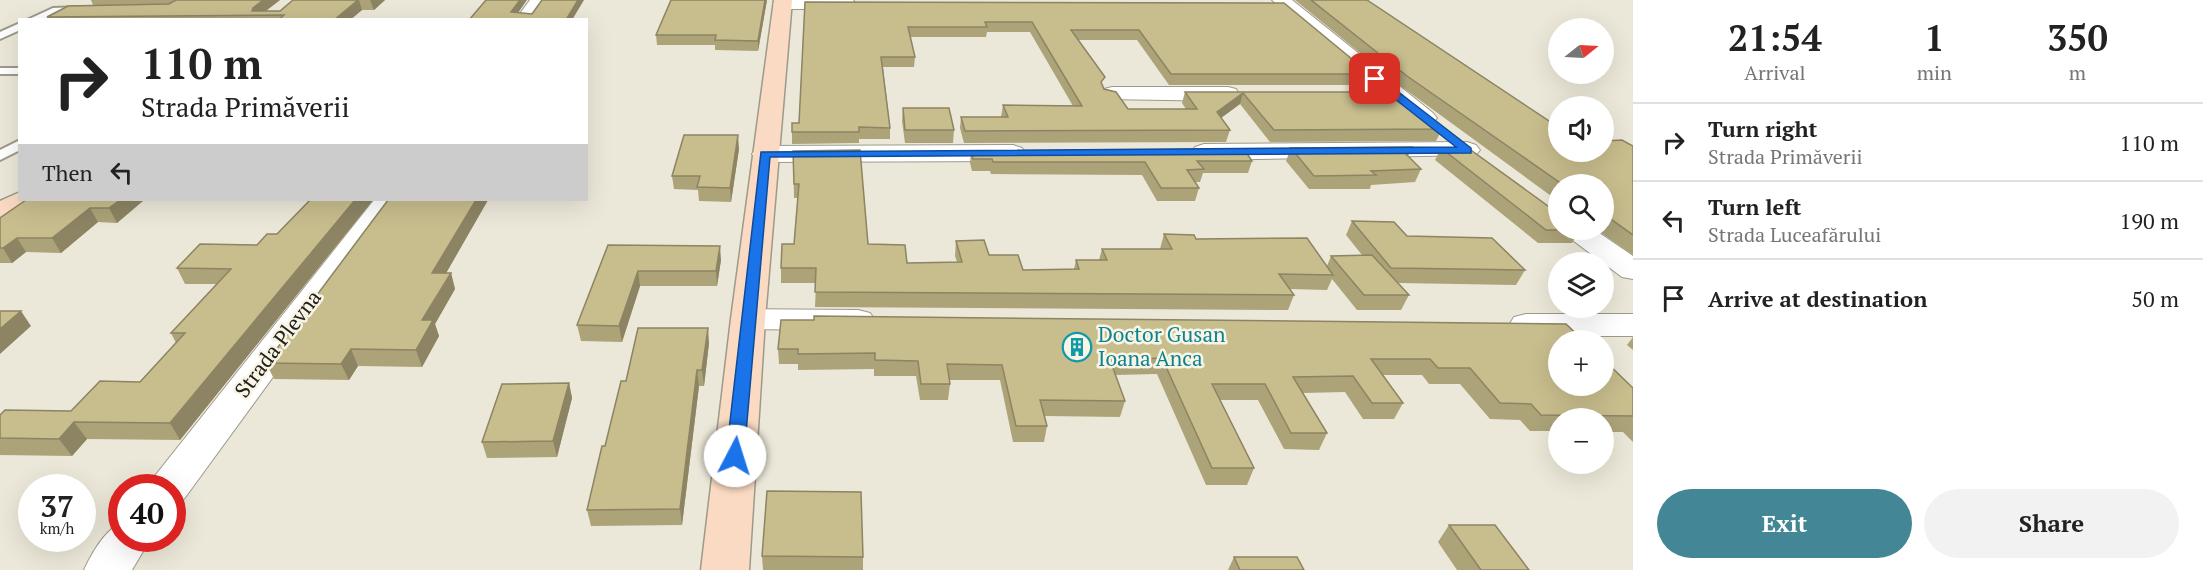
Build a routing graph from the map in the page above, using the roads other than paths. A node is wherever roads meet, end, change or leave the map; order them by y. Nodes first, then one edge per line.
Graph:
1 (539, 0) edge
2 (782, 2) edge
3 (1275, 3) edge
4 (869, 4) edge
5 (97, 10) edge
6 (37, 18) edge
7 (526, 18) edge
8 (18, 27) edge
9 (1, 35) edge
10 (18, 35) edge
11 (0, 71) edge
12 (18, 71) edge
13 (1112, 94) edge
14 (1254, 94) edge
15 (1360, 94) edge
16 (1393, 94) junction
17 (18, 145) edge
18 (1181, 152) edge
19 (1038, 153) edge
20 (765, 154) junction
21 (0, 156) edge
22 (20, 201) edge
23 (387, 201) edge
24 (0, 214) edge
25 (1591, 240) edge
26 (1633, 270) edge
27 (748, 319) junction
28 (889, 320) edge
29 (1501, 324) edge
30 (1633, 325) edge
31 (180, 474) edge
32 (120, 552) edge
33 (106, 570) edge
34 (724, 570) edge

1 - 7 street
2 - 4 street
2 - 20 street
3 - 16 street
5 - 6 lane
8 - 9 lane
9 - 10 lane
11 - 12 lane
13 - 14 street
15 - 16 street
16 - 18 street
17 - 21 lane
19 - 20 street
20 - 27 street
22 - 24 street
23 - 31 street, Strada Plevna
25 - 26 street
27 - 28 street
27 - 34 street
29 - 30 street
32 - 33 street

